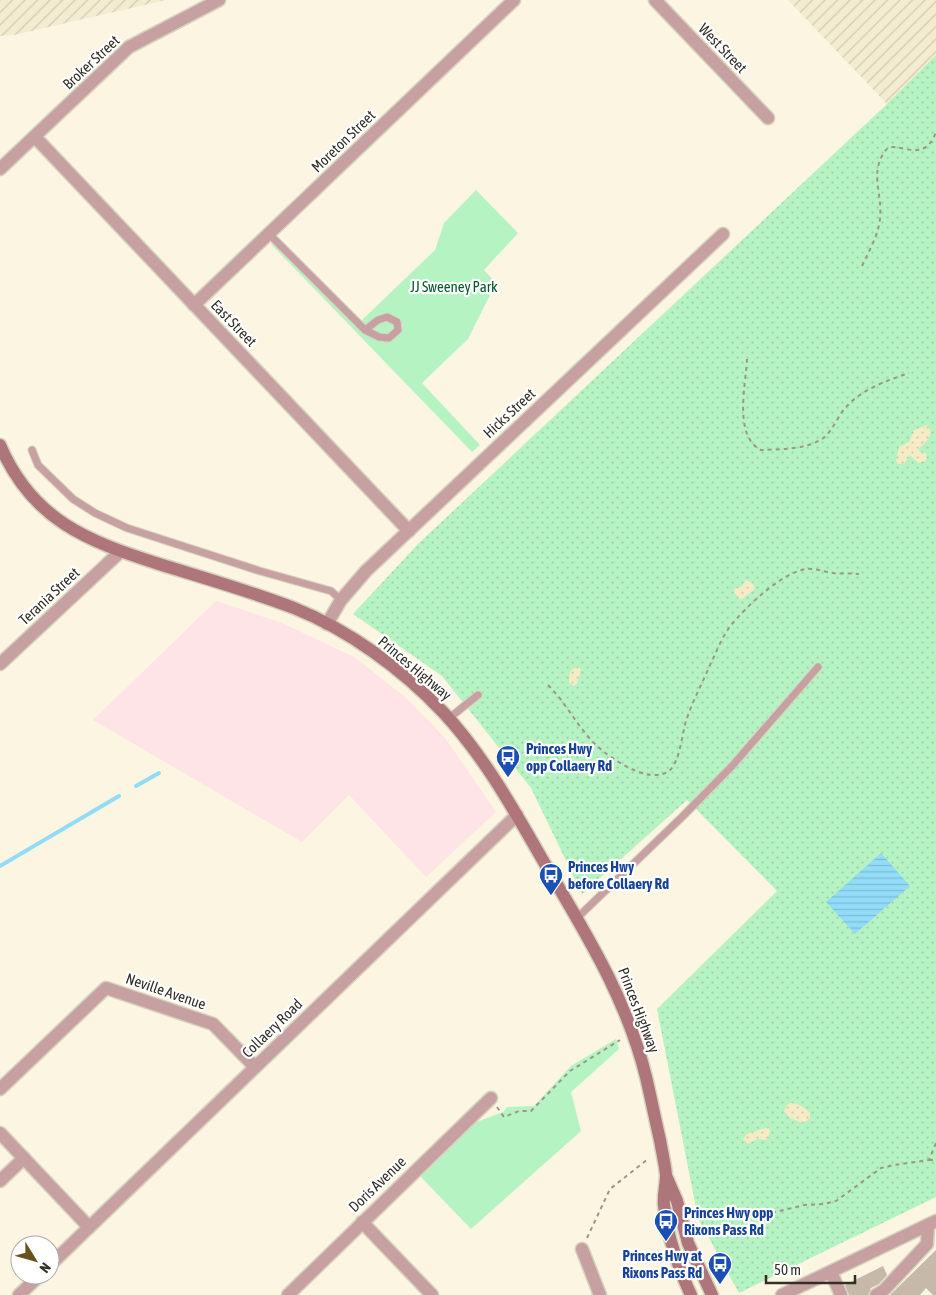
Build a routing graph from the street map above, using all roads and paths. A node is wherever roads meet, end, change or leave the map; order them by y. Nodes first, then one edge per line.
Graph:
1 (219, 0) edge
2 (514, 0) edge
3 (655, 0) edge
4 (768, 118) dead end
5 (936, 132) edge
6 (36, 137) junction
7 (0, 169) edge
8 (269, 234) junction
9 (723, 234) dead end
10 (862, 266) dead end
11 (194, 305) junction
12 (365, 330) dead end
13 (747, 359) dead end
14 (909, 373) dead end
15 (0, 445) edge
16 (32, 450) dead end
17 (409, 531) junction
18 (120, 552) junction
19 (859, 574) dead end
20 (341, 600) junction
21 (327, 624) junction
22 (0, 664) edge
23 (818, 667) dead end
24 (548, 685) dead end
25 (478, 695) dead end
26 (448, 718) junction
27 (517, 815) junction
28 (577, 918) junction
29 (620, 1040) dead end
30 (255, 1067) junction
31 (0, 1089) edge
32 (491, 1098) joint
33 (0, 1133) edge
34 (936, 1143) edge
35 (24, 1158) junction
36 (648, 1159) dead end
37 (929, 1160) junction
38 (936, 1160) edge
39 (666, 1176) junction
40 (0, 1181) edge
41 (772, 1213) dead end
42 (362, 1222) junction
43 (932, 1223) edge
44 (89, 1227) junction
45 (582, 1249) joint
46 (60, 1255) edge
47 (831, 1272) junction
48 (30, 1285) edge
49 (19, 1295) edge
50 (288, 1295) edge
51 (432, 1295) edge
52 (600, 1295) edge
53 (691, 1295) edge
54 (712, 1295) edge
55 (782, 1295) edge
56 (841, 1295) edge
57 (876, 1295) edge

1 - 6 street, Broker Street
2 - 8 street, Moreton Street
3 - 4 street, West Street
5 - 10 path
6 - 7 street, Broker Street
6 - 11 street, East Street
8 - 11 street, Moreton Street
8 - 12 lane
9 - 17 street, Hicks Street
11 - 17 street, East Street
13 - 14 path
15 - 18 main road, Princes Highway
16 - 20 lane
17 - 20 street, Hicks Street
18 - 21 main road, Princes Highway
18 - 22 street, Terania Street
19 - 24 path
20 - 21 street, Hicks Street
21 - 26 main road, Princes Highway
23 - 28 lane
25 - 26 lane
26 - 27 main road, Princes Highway
27 - 28 main road, Princes Highway
27 - 30 street, Collaery Road
28 - 39 main road, Princes Highway
29 - 32 path
30 - 31 street, Neville Avenue
30 - 44 street, Collaery Road
32 - 42 street, Doris Avenue
33 - 35 street
34 - 37 path
35 - 40 street
35 - 44 street
36 - 45 path
37 - 38 path
37 - 41 path
39 - 53 main road, Princes Highway
39 - 54 main road, Princes Highway
42 - 50 street, Doris Avenue
42 - 51 street
43 - 47 street
43 - 57 street
44 - 46 street, Collaery Road
45 - 52 street
47 - 55 street
47 - 56 street
48 - 49 street

